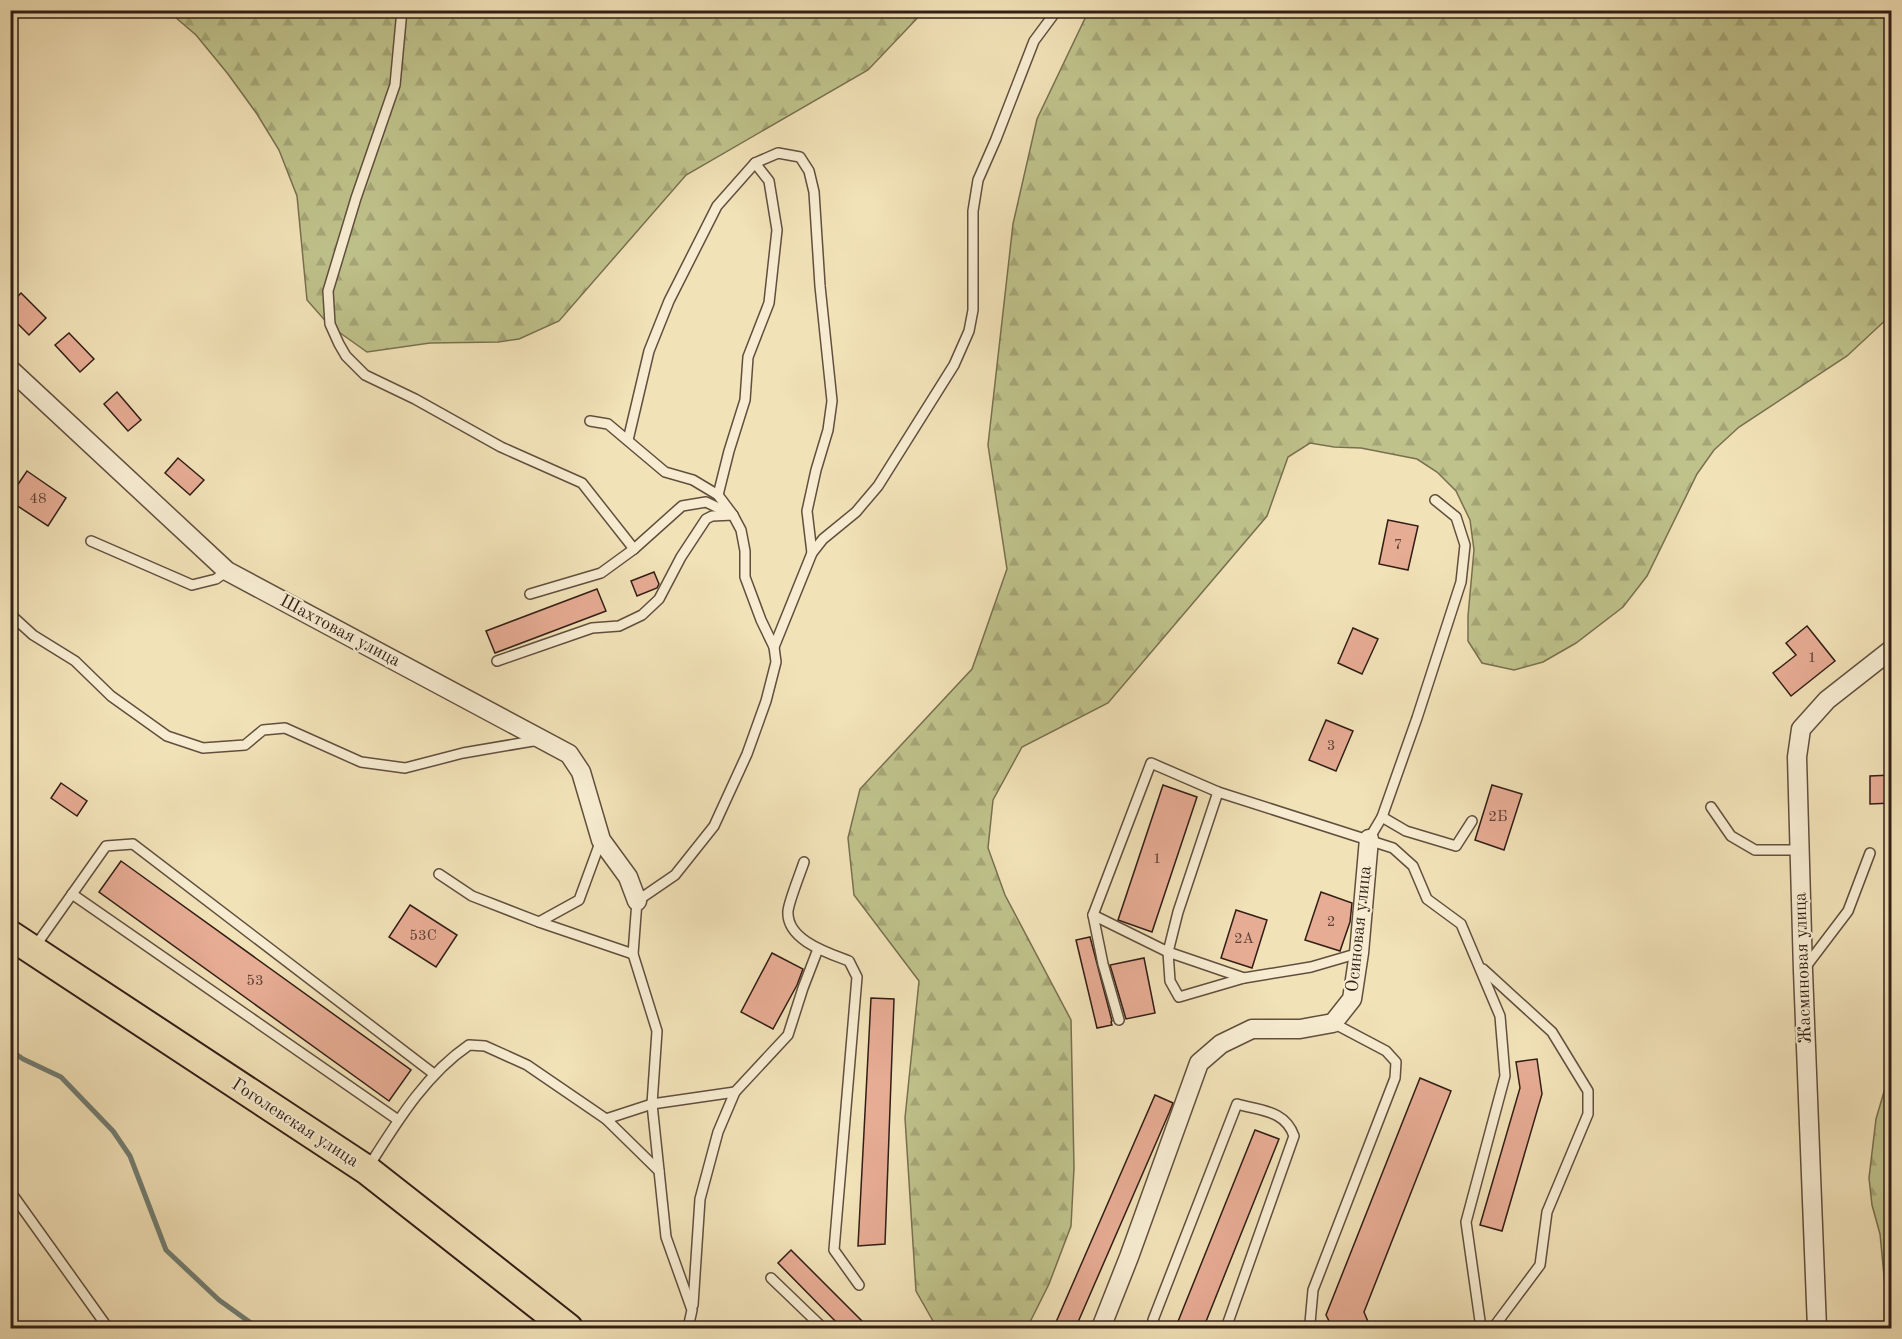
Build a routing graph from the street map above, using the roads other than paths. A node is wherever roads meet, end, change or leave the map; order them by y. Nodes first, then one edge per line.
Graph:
1 (402, 10) edge
2 (1057, 10) edge
3 (755, 163) junction
4 (10, 369) edge
5 (590, 421) dead end
6 (628, 440) junction
7 (718, 495) junction
8 (1435, 500) dead end
9 (733, 515) junction
10 (90, 542) dead end
11 (634, 549) junction
12 (812, 553) junction
13 (227, 571) junction
14 (530, 594) dead end
15 (10, 614) edge
16 (774, 647) junction
17 (1892, 649) edge
18 (497, 661) dead end
19 (544, 739) junction
20 (1218, 792) junction
21 (1711, 807) dead end
22 (1382, 817) junction
23 (1472, 821) dead end
24 (1368, 839) junction
25 (601, 840) junction
26 (1800, 850) junction
27 (1870, 853) dead end
28 (804, 862) dead end
29 (439, 874) dead end
30 (72, 894) junction
31 (637, 901) junction
32 (1093, 915) junction
33 (539, 922) junction
34 (21, 942) edge
35 (818, 949) junction
36 (1168, 952) junction
37 (633, 954) junction
38 (1359, 954) junction
39 (1479, 965) junction
40 (1803, 971) junction
41 (1245, 978) junction
42 (1119, 1020) dead end
43 (1334, 1023) junction
44 (434, 1074) junction
45 (735, 1092) junction
46 (652, 1104) junction
47 (606, 1119) junction
48 (398, 1120) junction
49 (367, 1170) junction
50 (659, 1171) junction
51 (10, 1191) edge
52 (771, 1278) dead end
53 (859, 1285) dead end
54 (692, 1310) junction
55 (108, 1329) edge
56 (568, 1329) edge
57 (688, 1329) edge
58 (823, 1329) edge
59 (1101, 1329) edge
60 (1156, 1329) edge
61 (1226, 1329) edge
62 (1313, 1329) edge
63 (1481, 1329) edge
64 (1494, 1329) edge
65 (1817, 1329) edge

1 - 11 lane
2 - 12 lane
3 - 6 lane
3 - 7 lane
3 - 12 lane
4 - 13 street, Шахтовая улица
5 - 6 lane
6 - 7 lane
7 - 9 lane
8 - 22 lane, Осиновая улица
9 - 11 lane
9 - 16 lane
9 - 18 lane
10 - 13 lane
11 - 14 lane
12 - 16 lane
13 - 19 street, Шахтовая улица
15 - 19 lane
16 - 31 lane
17 - 26 street, Жасминовая улица
19 - 25 street, Шахтовая улица
20 - 24 lane
20 - 32 lane
20 - 36 lane
21 - 26 lane
22 - 23 lane
22 - 24 lane, Осиновая улица
24 - 38 street, Осиновая улица
24 - 39 lane
25 - 31 street, Шахтовая улица
25 - 33 lane
26 - 40 street, Жасминовая улица
27 - 40 lane
28 - 35 lane
29 - 33 lane
30 - 34 lane
30 - 44 lane
30 - 48 lane
31 - 37 lane
32 - 36 lane
32 - 42 lane
33 - 37 lane
34 - 49 main road, Гоголевская улица
35 - 45 lane
35 - 53 lane
36 - 41 lane
36 - 41 lane
37 - 46 lane
38 - 41 lane
38 - 43 street, Осиновая улица
39 - 63 lane
39 - 64 lane
40 - 65 street, Жасминовая улица
43 - 59 street
43 - 62 lane
44 - 47 lane
44 - 48 lane
45 - 46 lane
45 - 54 lane
46 - 47 lane
46 - 50 lane
47 - 50 lane
48 - 49 lane
49 - 56 main road, Гоголевская улица
50 - 54 lane
51 - 55 lane
52 - 58 lane
54 - 57 lane
60 - 61 lane

